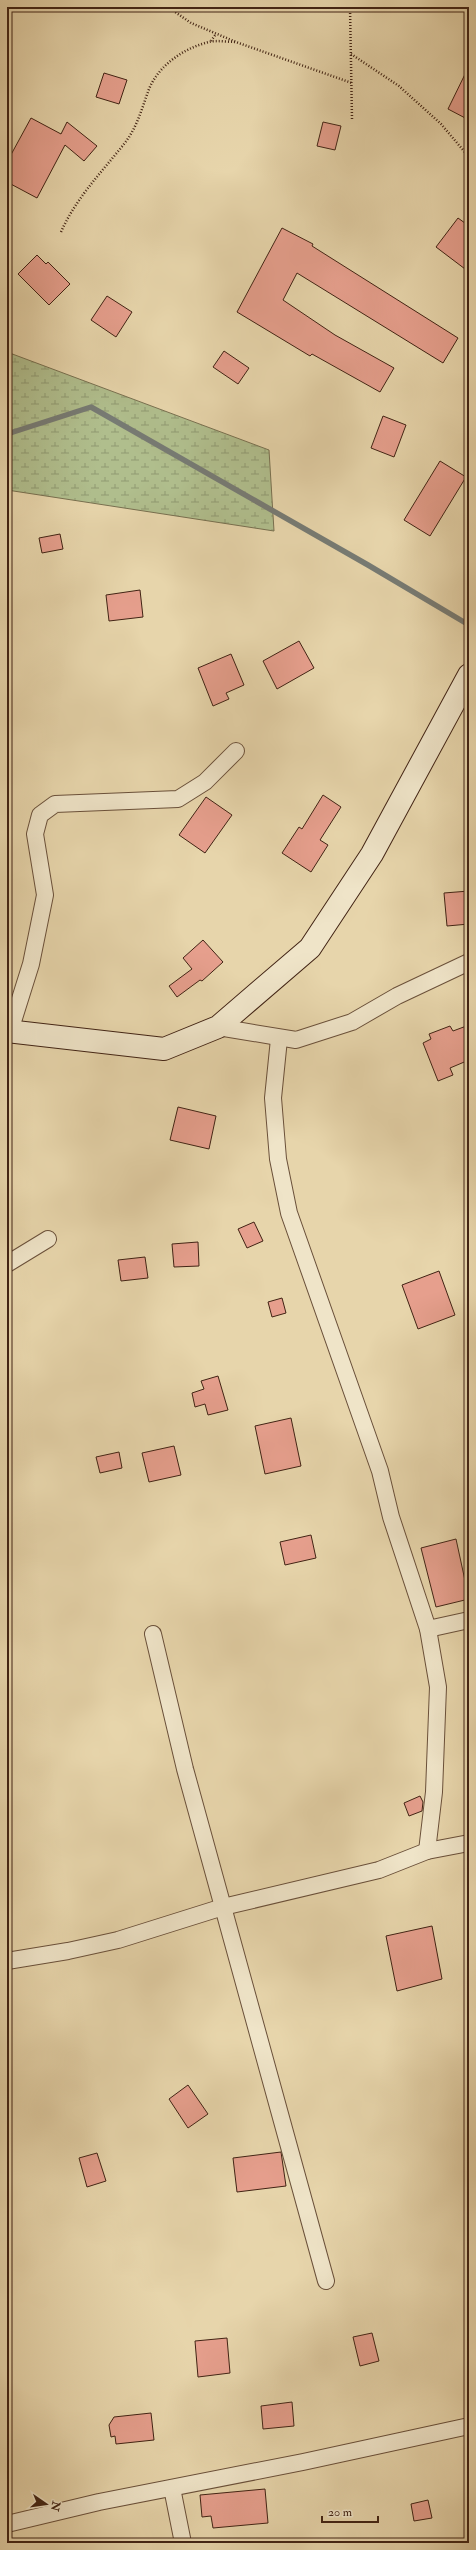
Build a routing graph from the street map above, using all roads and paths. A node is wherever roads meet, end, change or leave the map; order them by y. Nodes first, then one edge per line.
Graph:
1 (168, 7) edge
2 (350, 7) edge
3 (216, 34) junction
4 (210, 42) junction
5 (236, 42) junction
6 (351, 54) junction
7 (352, 83) junction
8 (352, 119) dead end
9 (469, 157) edge
10 (61, 232) dead end
11 (469, 675) edge
12 (236, 751) dead end
13 (469, 962) edge
14 (218, 1027) junction
15 (8, 1031) edge
16 (280, 1038) junction
17 (48, 1239) dead end
18 (7, 1264) edge
19 (469, 1620) edge
20 (428, 1629) junction
21 (153, 1634) dead end
22 (469, 1843) edge
23 (427, 1851) junction
24 (223, 1908) junction
25 (7, 1961) edge
26 (326, 2281) dead end
27 (469, 2426) edge
28 (172, 2488) junction
29 (7, 2524) edge
30 (183, 2543) edge

1 - 3 path
2 - 6 path
3 - 4 path
3 - 5 path
4 - 5 path
4 - 10 path
5 - 7 path
6 - 7 path
6 - 9 path
7 - 8 path
11 - 14 main road
12 - 15 street
13 - 16 street
14 - 15 main road
14 - 16 street
16 - 20 street
17 - 18 street
19 - 20 street
20 - 23 street
21 - 24 street
22 - 23 street
23 - 24 street
24 - 25 street
24 - 26 street
27 - 28 street
28 - 29 street
28 - 30 street

